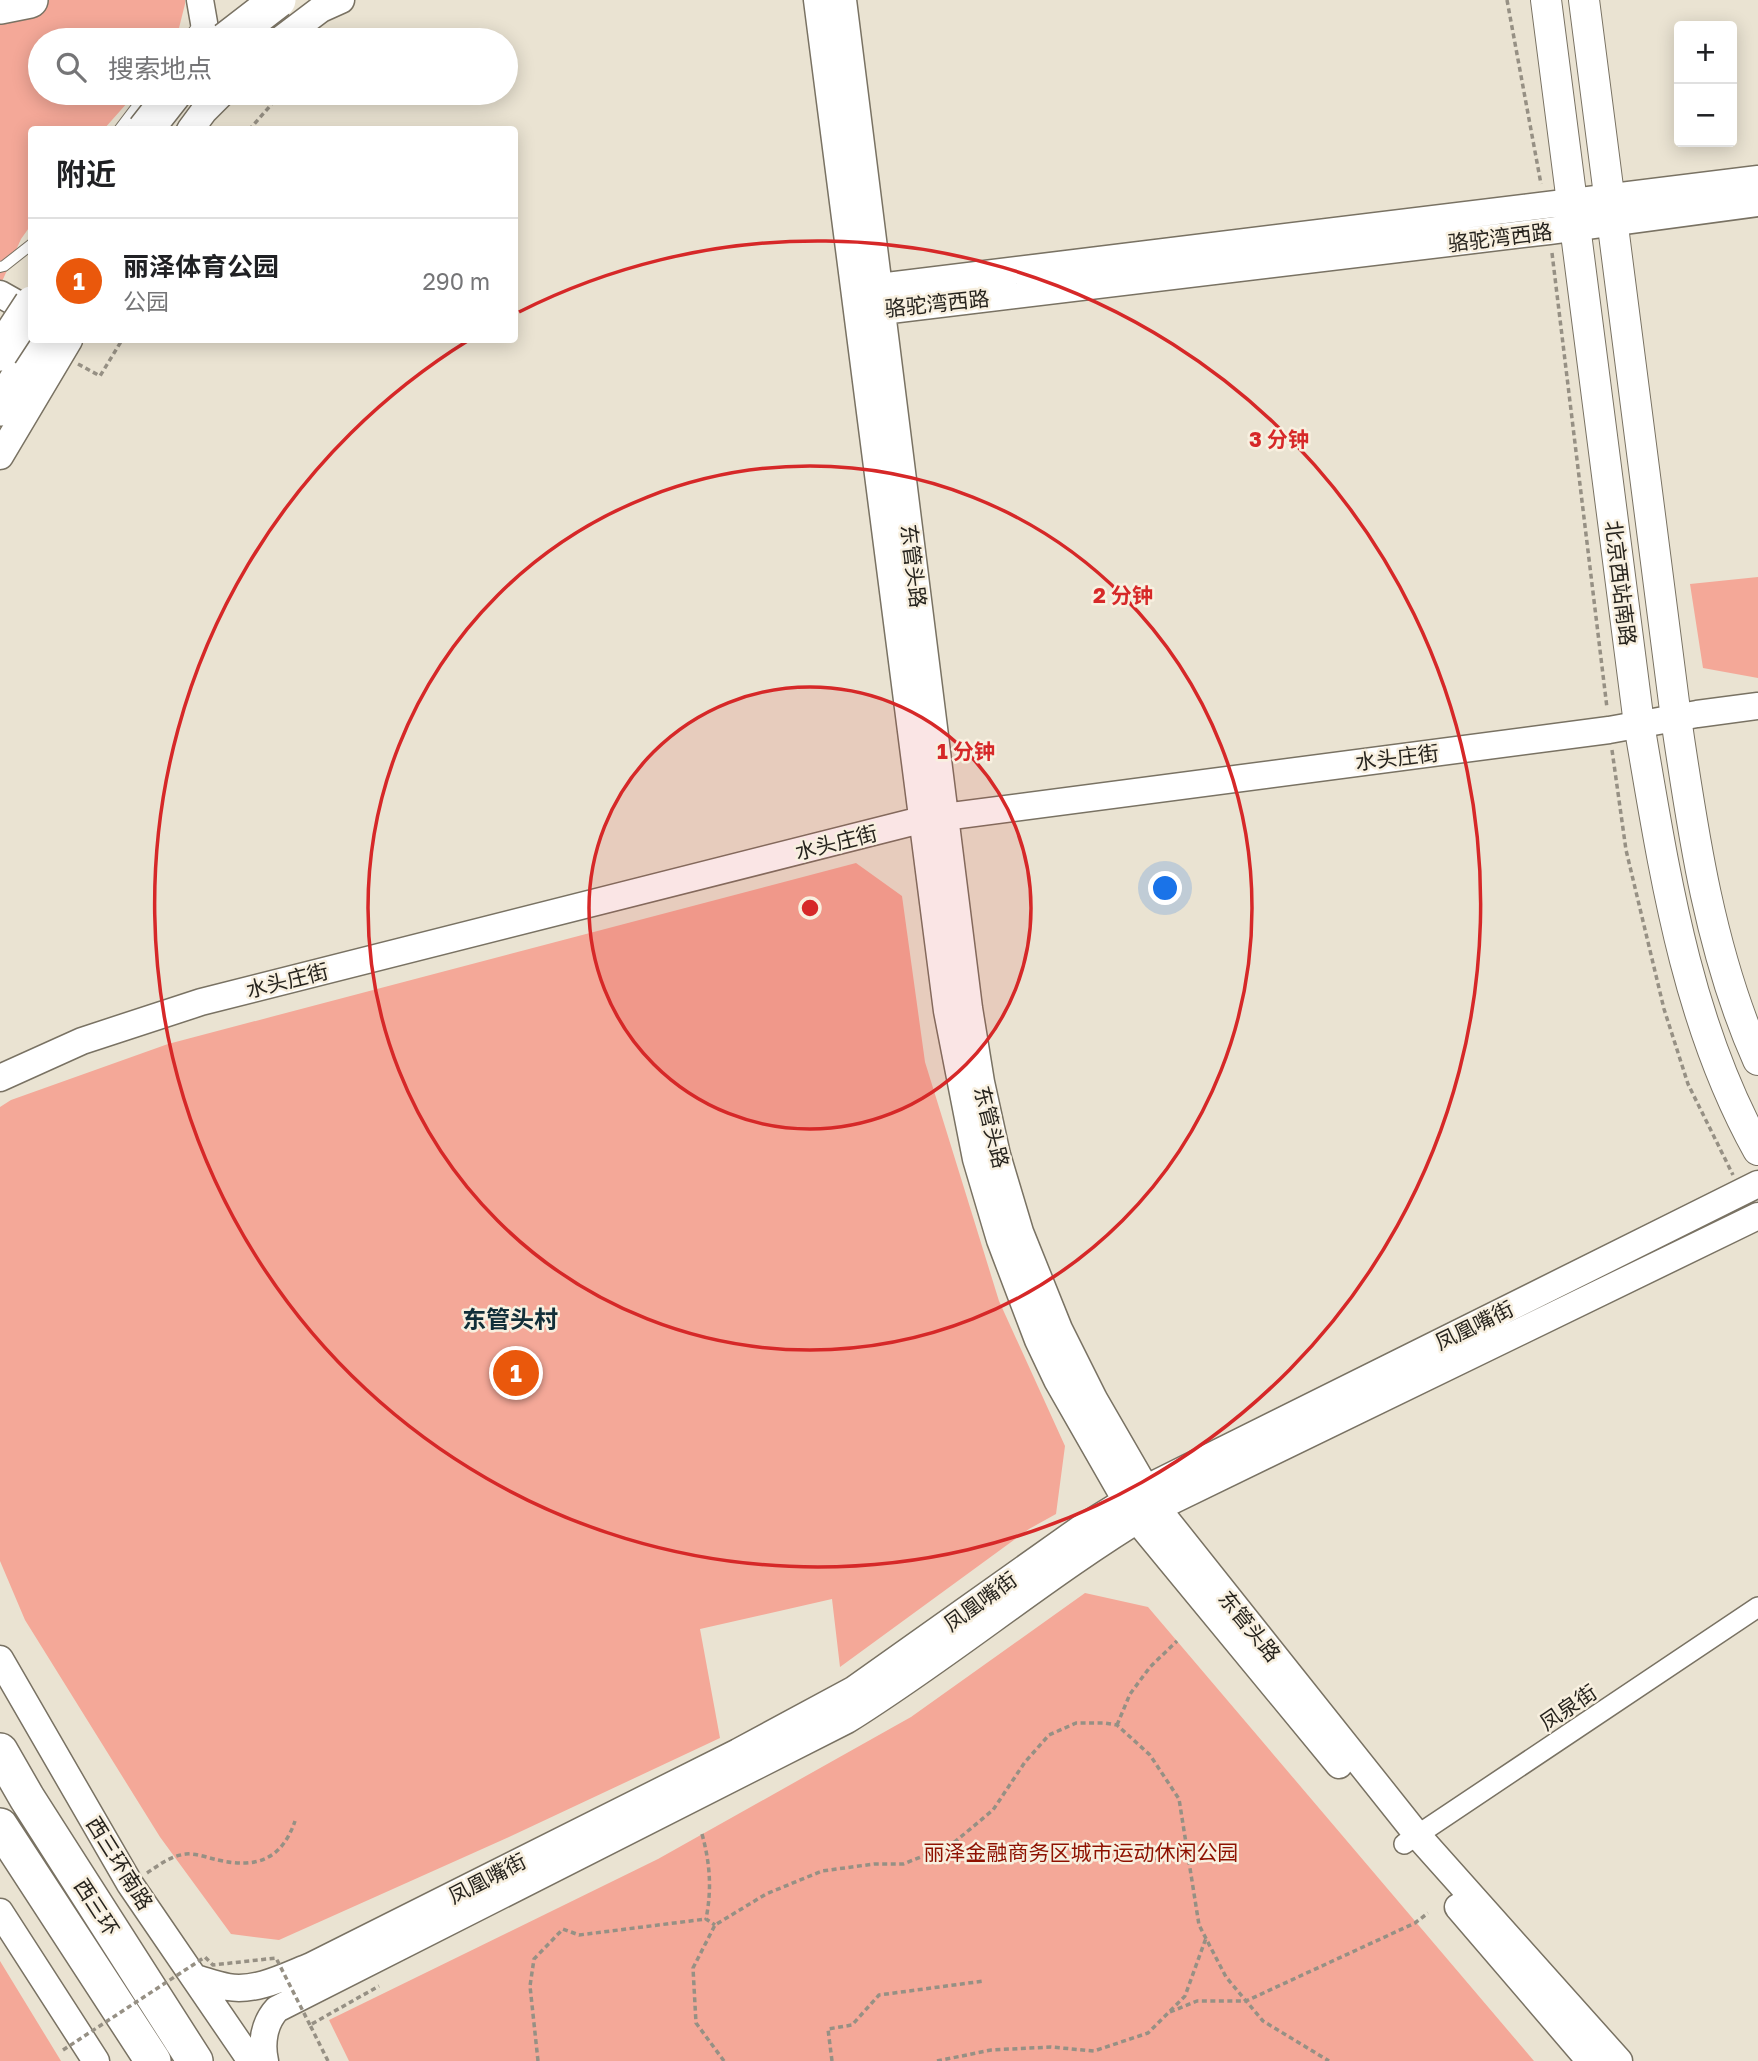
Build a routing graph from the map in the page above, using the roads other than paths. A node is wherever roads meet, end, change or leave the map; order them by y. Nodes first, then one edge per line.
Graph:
1 (30, 0) edge
2 (278, 0) edge
3 (341, 0) edge
4 (817, 0) edge
5 (843, 0) edge
6 (1546, 0) edge
7 (1584, 0) edge
8 (0, 6) edge
9 (209, 25) edge
10 (281, 28) edge
11 (295, 28) edge
12 (138, 105) edge
13 (164, 105) edge
14 (197, 105) edge
15 (205, 105) edge
16 (122, 126) edge
17 (148, 126) edge
18 (171, 126) edge
19 (192, 126) edge
20 (1758, 179) edge
21 (1758, 202) edge
22 (1610, 210) junction
23 (1574, 214) junction
24 (28, 247) edge
25 (0, 267) edge
26 (0, 294) edge
27 (881, 299) junction
28 (856, 305) junction
29 (28, 310) edge
30 (28, 310) edge
31 (0, 331) edge
32 (28, 331) edge
33 (57, 345) edge
34 (0, 353) edge
35 (0, 408) edge
36 (0, 456) edge
37 (1758, 706) edge
38 (1686, 716) junction
39 (1639, 724) junction
40 (933, 818) junction
41 (1758, 1060) edge
42 (0, 1078) edge
43 (1758, 1150) edge
44 (1758, 1184) edge
45 (1758, 1216) edge
46 (1141, 1504) junction
47 (1758, 1607) edge
48 (0, 1659) edge
49 (0, 1751) edge
50 (0, 1826) edge
51 (1411, 1840) junction
52 (0, 1912) edge
53 (195, 1978) junction
54 (96, 2061) edge
55 (153, 2061) edge
56 (195, 2061) edge
57 (251, 2061) edge
58 (265, 2061) edge
59 (1590, 2061) edge
60 (1619, 2061) edge

1 - 8 highway
2 - 9 highway, bridge
2 - 10 street
3 - 11 street
4 - 28 street, 东管头路
5 - 27 street, 东管头路
6 - 23 main road, 北京西站南路
7 - 22 main road, 北京西站南路
12 - 16 lane
13 - 17 highway, bridge
14 - 18 highway
15 - 19 street
20 - 22 street, 骆驼湾西路
21 - 22 street, 骆驼湾西路
22 - 23 street, 骆驼湾西路
22 - 38 main road, 北京西站南路
23 - 27 street, 骆驼湾西路
23 - 39 main road, 北京西站南路
24 - 25 lane
26 - 29 street
27 - 28 street, 骆驼湾西路
27 - 40 street, 东管头路
28 - 40 street, 东管头路
30 - 34 highway, bridge
31 - 32 lane
33 - 35 highway
33 - 36 street
37 - 38 street, 水头庄街
38 - 39 street, 水头庄街
38 - 41 main road, 北京西站南路
39 - 40 street, 水头庄街
39 - 43 main road, 北京西站南路
40 - 42 street, 水头庄街
40 - 46 street, 东管头路
44 - 46 street, 凤凰嘴街
45 - 46 street, 凤凰嘴街
46 - 51 street, 东管头路
46 - 53 street, 凤凰嘴街
46 - 58 street, 凤凰嘴街
47 - 51 street, 凤泉街
48 - 53 street, 西三环南路
49 - 56 highway, 西三环
50 - 55 highway, 西三环
51 - 59 street, 东管头路
51 - 60 street, 东管头路
52 - 54 street
53 - 57 street, 西三环南路

